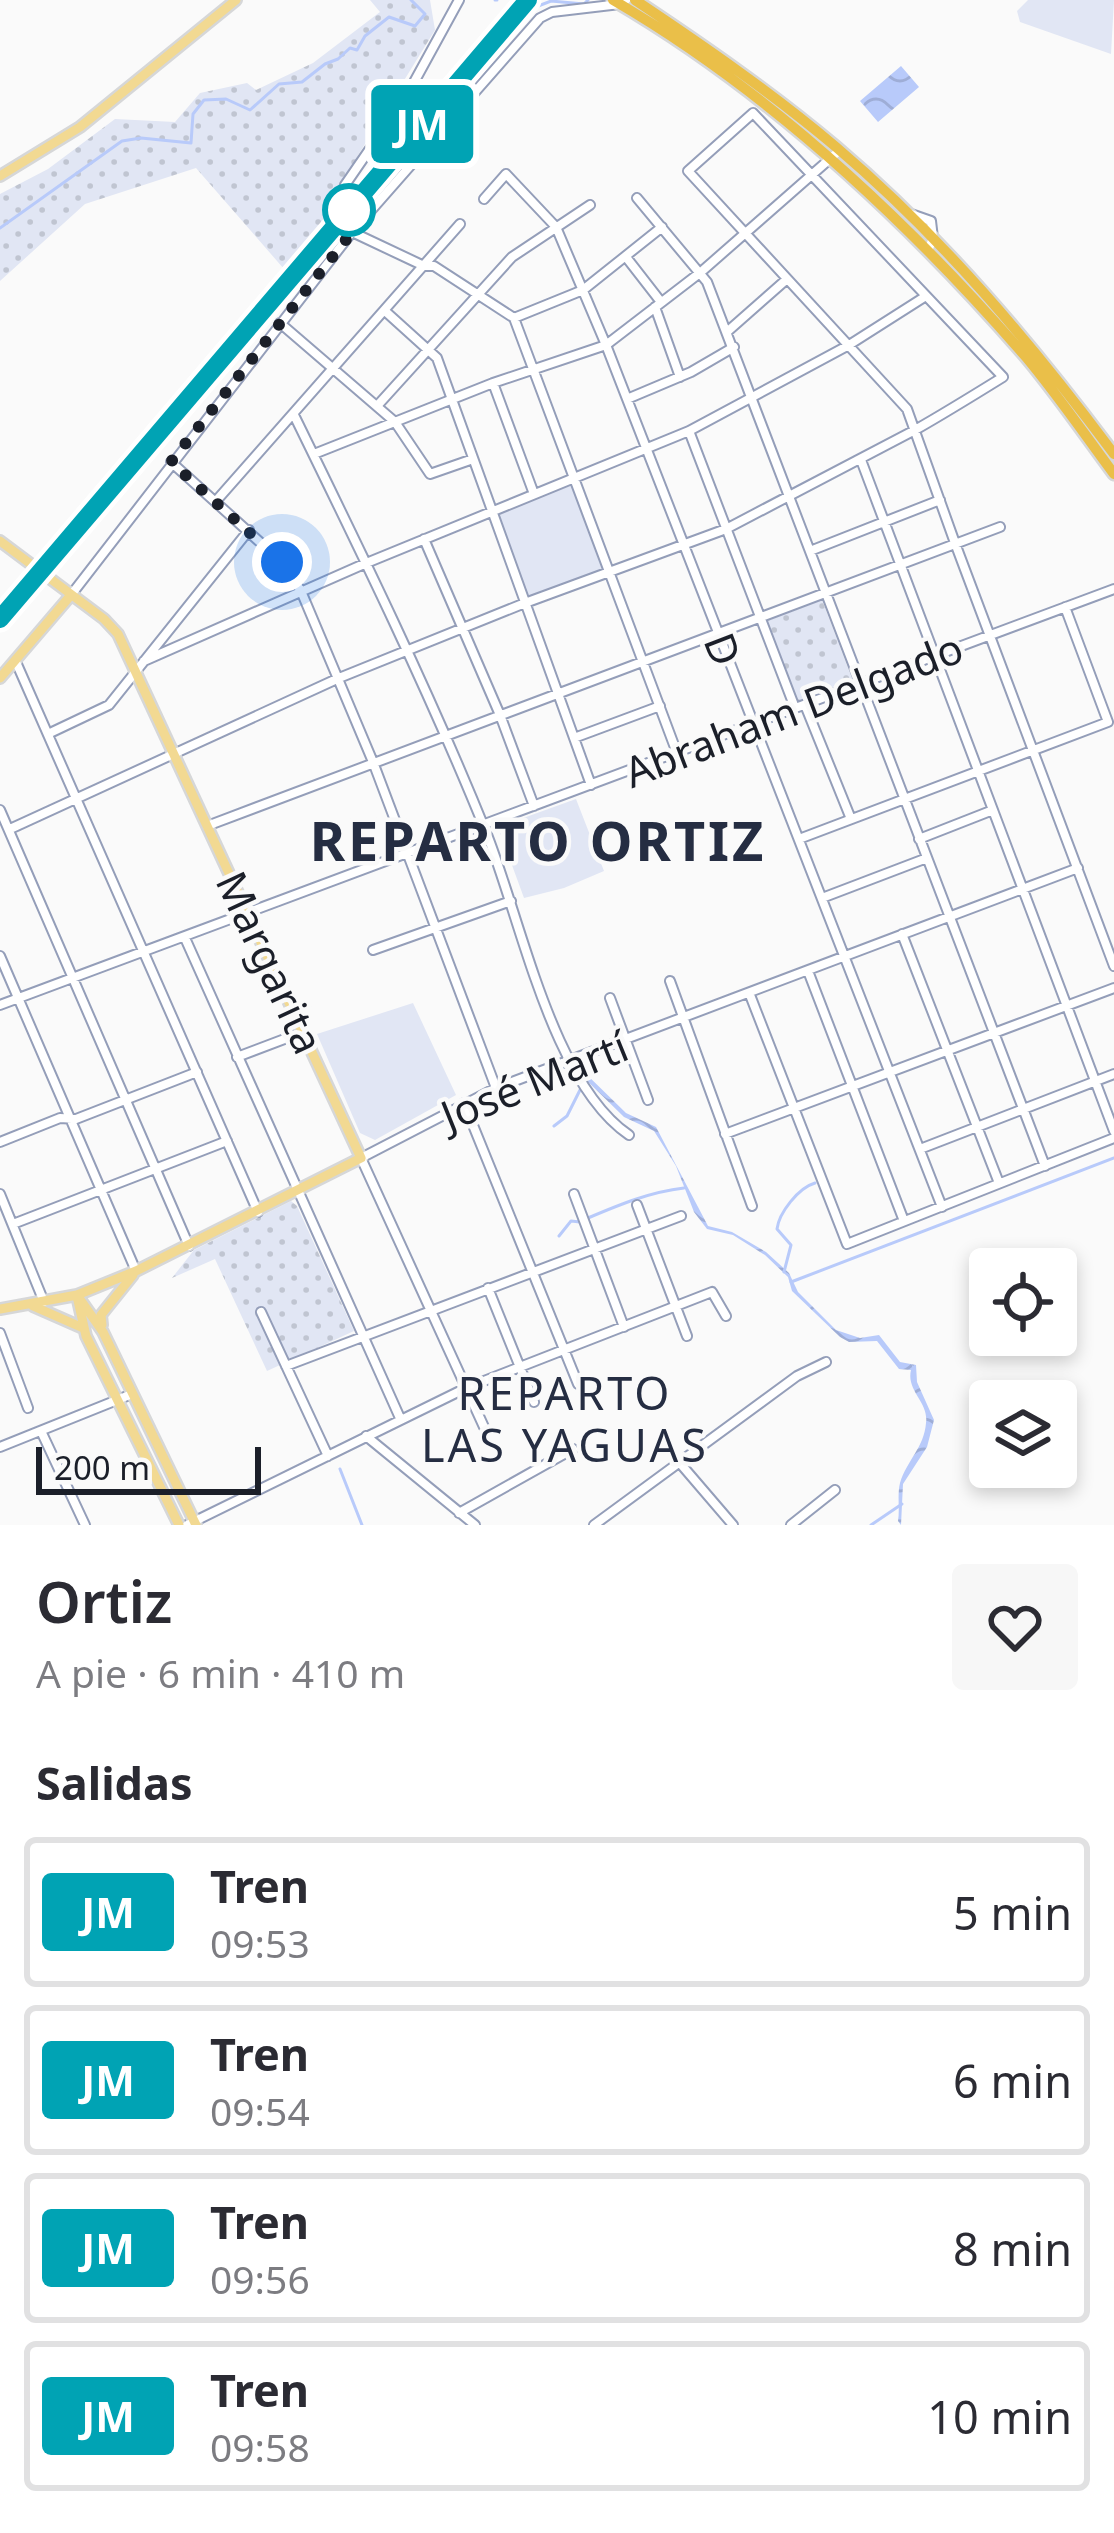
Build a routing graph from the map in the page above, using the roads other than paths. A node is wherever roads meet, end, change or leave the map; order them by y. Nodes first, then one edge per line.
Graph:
1 (236, 0) edge
2 (460, 0) edge
3 (624, 1) edge
4 (835, 154) junction
5 (812, 174) junction
6 (0, 176) edge
7 (637, 198) dead end
8 (484, 199) dead end
9 (590, 205) dead end
10 (338, 206) dead end
11 (908, 213) junction
12 (893, 216) junction
13 (460, 224) dead end
14 (556, 227) junction
15 (662, 227) junction
16 (352, 232) junction
17 (746, 233) junction
18 (933, 238) junction
19 (928, 251) junction
20 (626, 257) junction
21 (424, 266) junction
22 (701, 272) junction
23 (787, 278) junction
24 (583, 290) junction
25 (477, 294) junction
26 (926, 296) junction
27 (658, 304) junction
28 (385, 311) junction
29 (514, 318) junction
30 (280, 323) junction
31 (728, 331) junction
32 (606, 344) junction
33 (849, 345) junction
34 (734, 347) junction
35 (427, 348) junction
36 (333, 369) junction
37 (534, 369) junction
38 (680, 377) junction
39 (493, 383) junction
40 (753, 397) junction
41 (452, 399) junction
42 (627, 399) junction
43 (377, 406) junction
44 (293, 415) junction
45 (395, 422) junction
46 (918, 428) junction
47 (689, 431) junction
48 (646, 448) junction
49 (313, 454) junction
50 (1114, 454) edge
51 (473, 459) junction
52 (861, 460) junction
53 (171, 462) junction
54 (1114, 474) edge
55 (574, 478) junction
56 (534, 494) junction
57 (790, 498) junction
58 (940, 500) junction
59 (216, 501) junction
60 (492, 511) junction
61 (885, 523) junction
62 (1000, 527) dead end
63 (726, 529) junction
64 (248, 530) junction
65 (424, 539) junction
66 (0, 542) edge
67 (955, 543) junction
68 (683, 544) junction
69 (810, 551) junction
70 (364, 563) junction
71 (900, 565) junction
72 (610, 573) junction
73 (1114, 589) edge
74 (301, 591) junction
75 (825, 593) junction
76 (71, 595) junction
77 (525, 603) junction
78 (1065, 607) junction
79 (760, 618) junction
80 (462, 628) junction
81 (718, 633) junction
82 (989, 635) junction
83 (404, 651) junction
84 (935, 656) junction
85 (144, 661) junction
86 (16, 662) junction
87 (643, 662) junction
88 (135, 671) junction
89 (0, 678) edge
90 (339, 678) junction
91 (860, 685) junction
92 (558, 694) junction
93 (660, 706) junction
94 (800, 706) junction
95 (500, 716) junction
96 (753, 724) junction
97 (50, 733) junction
98 (443, 736) junction
99 (574, 738) junction
100 (1034, 751) junction
101 (677, 753) junction
102 (173, 755) junction
103 (374, 762) junction
104 (978, 771) junction
105 (591, 785) junction
106 (77, 798) junction
107 (904, 800) junction
108 (534, 806) junction
109 (0, 810) edge
110 (993, 810) junction
111 (850, 819) junction
112 (207, 826) junction
113 (484, 826) junction
114 (10, 829) junction
115 (799, 838) junction
116 (919, 839) junction
117 (408, 854) junction
118 (926, 858) junction
119 (1078, 868) junction
120 (1022, 889) junction
121 (822, 898) junction
122 (511, 902) junction
123 (249, 914) junction
124 (949, 916) junction
125 (437, 928) junction
126 (902, 934) junction
127 (184, 937) junction
128 (373, 950) dead end
129 (144, 952) junction
130 (0, 956) edge
131 (844, 956) junction
132 (1114, 966) edge
133 (808, 971) junction
134 (74, 978) junction
135 (670, 981) dead end
136 (1114, 988) edge
137 (750, 995) junction
138 (610, 998) dead end
139 (17, 999) junction
140 (0, 1005) edge
141 (1067, 1006) junction
142 (684, 1020) junction
143 (304, 1031) junction
144 (994, 1033) junction
145 (626, 1042) junction
146 (947, 1051) junction
147 (237, 1057) junction
148 (568, 1064) junction
149 (197, 1072) junction
150 (890, 1072) junction
151 (1114, 1074) edge
152 (1095, 1082) junction
153 (852, 1087) junction
154 (496, 1088) junction
155 (125, 1100) junction
156 (648, 1100) dead end
157 (464, 1103) junction
158 (794, 1108) junction
159 (1023, 1109) junction
160 (68, 1117) junction
161 (977, 1126) junction
162 (725, 1134) junction
163 (1114, 1134) edge
164 (629, 1135) dead end
165 (227, 1141) junction
166 (0, 1142) edge
167 (920, 1149) junction
168 (361, 1158) junction
169 (1045, 1166) junction
170 (155, 1169) junction
171 (999, 1184) junction
172 (100, 1190) junction
173 (297, 1191) junction
174 (0, 1194) edge
175 (574, 1194) dead end
176 (637, 1204) dead end
177 (752, 1206) dead end
178 (943, 1207) junction
179 (258, 1212) junction
180 (681, 1216) dead end
181 (904, 1221) junction
182 (13, 1224) junction
183 (646, 1228) junction
184 (189, 1247) junction
185 (595, 1248) junction
186 (136, 1271) junction
187 (534, 1271) junction
188 (488, 1288) junction
189 (76, 1295) junction
190 (44, 1302) junction
191 (29, 1304) junction
192 (675, 1306) junction
193 (0, 1309) edge
194 (430, 1309) junction
195 (261, 1312) dead end
196 (726, 1316) dead end
197 (624, 1327) junction
198 (82, 1328) junction
199 (103, 1332) junction
200 (0, 1333) edge
201 (363, 1336) junction
202 (687, 1336) dead end
203 (564, 1349) junction
204 (826, 1362) dead end
205 (286, 1366) junction
206 (520, 1366) junction
207 (578, 1384) dead end
208 (466, 1388) junction
209 (132, 1394) junction
210 (118, 1400) junction
211 (534, 1402) dead end
212 (28, 1408) dead end
213 (400, 1418) junction
214 (484, 1427) dead end
215 (40, 1431) junction
216 (366, 1436) junction
217 (0, 1447) edge
218 (573, 1449) dead end
219 (328, 1456) junction
220 (680, 1462) junction
221 (835, 1490) dead end
222 (459, 1513) junction
223 (189, 1524) edge
224 (85, 1525) edge
225 (476, 1525) edge
226 (594, 1525) edge
227 (733, 1525) edge
228 (791, 1525) edge

1 - 6 main road
2 - 10 street
3 - 4 highway
3 - 16 street
4 - 5 street
4 - 11 highway
4 - 12 highway
5 - 17 street
5 - 17 street
5 - 26 street
7 - 15 street
8 - 14 street, D
9 - 14 street
11 - 12 street
11 - 18 highway
12 - 19 highway
13 - 21 street
14 - 24 street, D
14 - 25 street
15 - 20 street
15 - 22 street
16 - 21 street
16 - 30 street
17 - 22 street
17 - 23 street
18 - 19 street
18 - 50 highway
19 - 54 highway
20 - 24 street
20 - 27 street
21 - 25 street
21 - 28 street
22 - 27 street
22 - 31 street
23 - 31 street
23 - 33 street
24 - 29 street
24 - 32 street, D
25 - 29 street
25 - 35 street
26 - 33 street
26 - 46 street
27 - 32 street
27 - 38 street
28 - 35 street
28 - 36 street
29 - 37 street
30 - 36 street
30 - 53 street
31 - 34 street
32 - 37 street
32 - 42 street, D
33 - 40 street
33 - 46 street
34 - 38 street
34 - 40 street
35 - 41 street
35 - 43 street
36 - 43 street
36 - 44 street
37 - 39 street
37 - 55 street
38 - 42 street
39 - 41 street
39 - 56 street
40 - 47 street
40 - 57 street
41 - 45 street
41 - 51 street
42 - 48 street, D
43 - 45 street
44 - 49 street
44 - 59 street
45 - 49 street
45 - 51 street
46 - 52 street
46 - 58 street
47 - 48 street
47 - 63 street
48 - 55 street
48 - 68 street, D
49 - 70 street
51 - 60 street
52 - 57 street
52 - 61 street
53 - 59 street
53 - 76 street
55 - 56 street
55 - 72 street
56 - 60 street
57 - 63 street
57 - 69 street
58 - 61 street
58 - 67 street
59 - 64 street
60 - 65 street
60 - 77 street
61 - 69 street
61 - 71 street
62 - 67 street
63 - 68 street
63 - 79 street
64 - 74 street
64 - 85 street
65 - 70 street
65 - 80 street
66 - 76 main road, Margarita
67 - 71 street
67 - 82 street
68 - 72 street
68 - 81 street, D
69 - 75 street
70 - 74 street
70 - 83 street
71 - 75 street
71 - 84 street
72 - 77 street
72 - 87 street
73 - 78 street, Abraham Delgado
74 - 85 street
74 - 90 street
75 - 79 street
75 - 91 street
76 - 86 main road
76 - 88 main road, Margarita
77 - 80 street
77 - 92 street
78 - 82 street, Abraham Delgado
78 - 100 street
79 - 81 street
79 - 94 street
80 - 83 street
80 - 95 street
81 - 87 street
81 - 96 street, D
82 - 84 street, Abraham Delgado
82 - 100 street
83 - 90 street
83 - 98 street
84 - 91 street, Abraham Delgado
84 - 104 street
85 - 88 street
86 - 89 main road
86 - 97 street
87 - 92 street
87 - 93 street
88 - 97 street
88 - 102 main road, Margarita
90 - 102 street
90 - 103 street
91 - 94 street, Abraham Delgado
91 - 107 street
92 - 95 street
92 - 99 street
93 - 99 street
93 - 101 street
94 - 96 street, Abraham Delgado
94 - 111 street
95 - 98 street
95 - 108 street
96 - 101 street, Abraham Delgado
96 - 115 street, D
97 - 106 street
98 - 103 street
98 - 113 street
99 - 105 street
100 - 104 street
100 - 119 street
101 - 105 street, Abraham Delgado
102 - 106 street
102 - 112 main road, Margarita
103 - 112 street
103 - 117 street
104 - 107 street
104 - 110 street
105 - 108 street, Abraham Delgado
106 - 114 street
106 - 129 street
107 - 111 street
107 - 116 street
108 - 113 street, Abraham Delgado
109 - 114 street
110 - 116 street
110 - 120 street
111 - 115 street
112 - 123 main road, Margarita
113 - 117 street, Abraham Delgado
113 - 122 street
114 - 134 street
115 - 121 street, D
116 - 118 street
117 - 123 street, Abraham Delgado
117 - 125 street
118 - 121 street
118 - 124 street
119 - 120 street, José Martí
119 - 132 street
120 - 124 street, José Martí
120 - 141 street
121 - 131 street, D
122 - 125 street
122 - 148 street
123 - 127 street, Abraham Delgado
123 - 143 main road, Margarita
124 - 126 street, José Martí
124 - 144 street
125 - 128 street
125 - 154 street
126 - 131 street, José Martí
126 - 146 street
127 - 129 street, Abraham Delgado
127 - 147 street
129 - 134 street, Abraham Delgado
129 - 149 street
130 - 139 street
131 - 133 street, José Martí
131 - 150 street, D
133 - 137 street, José Martí
133 - 153 street
134 - 139 street, Abraham Delgado
134 - 155 street
135 - 142 street
136 - 141 street
137 - 142 street, José Martí
137 - 158 street
138 - 145 street
139 - 140 street, Abraham Delgado
139 - 160 street
141 - 144 street
141 - 152 street
142 - 145 street, José Martí
142 - 162 street
143 - 147 street
143 - 168 main road, Margarita
144 - 146 street
144 - 159 street
145 - 148 street, José Martí
145 - 156 street
146 - 150 street
146 - 161 street
147 - 173 street
148 - 154 street, José Martí
148 - 164 street
149 - 155 street
149 - 165 street
150 - 153 street
150 - 167 street, D
151 - 152 street
152 - 159 street
152 - 163 street
153 - 158 street
153 - 181 street
154 - 157 street, José Martí
155 - 160 street
155 - 170 street
157 - 168 street, José Martí
157 - 187 street
158 - 162 street
158 - 181 street
159 - 161 street
159 - 169 street
160 - 166 street
160 - 172 street
161 - 167 street
161 - 171 street
162 - 177 street
163 - 169 street
165 - 170 street
165 - 179 street
167 - 178 street, D
168 - 173 main road, José Martí
168 - 194 street, Margarita
169 - 171 street
170 - 172 street
170 - 184 street
171 - 178 street
172 - 182 street
172 - 186 street
173 - 179 main road, José Martí
173 - 201 street
174 - 182 street
175 - 185 street
176 - 183 street
178 - 181 street
179 - 184 main road, José Martí
180 - 183 street
182 - 190 street
183 - 185 street
183 - 192 street
184 - 186 main road, José Martí
185 - 187 street
185 - 197 street
186 - 189 main road, José Martí
186 - 199 main road
187 - 188 street
187 - 203 street
188 - 194 street
188 - 206 street
189 - 190 main road, José Martí
189 - 198 main road
189 - 199 main road
190 - 191 main road, José Martí
191 - 193 main road, José Martí
191 - 198 main road
192 - 196 street
192 - 197 street
192 - 202 street
194 - 201 street
194 - 208 street, Margarita
195 - 205 street
197 - 203 street
198 - 210 main road
199 - 209 main road
200 - 212 street
201 - 205 street
201 - 213 street
203 - 206 street
203 - 207 street
204 - 220 street
205 - 219 street
206 - 208 street
206 - 211 street
208 - 213 street
208 - 214 street, Margarita
209 - 210 street
209 - 223 main road
210 - 215 street
210 - 223 main road
213 - 216 street
215 - 217 street
215 - 224 street
216 - 219 street
216 - 222 street
218 - 222 street
219 - 223 street
220 - 226 street
220 - 227 street
221 - 228 street
222 - 225 street

